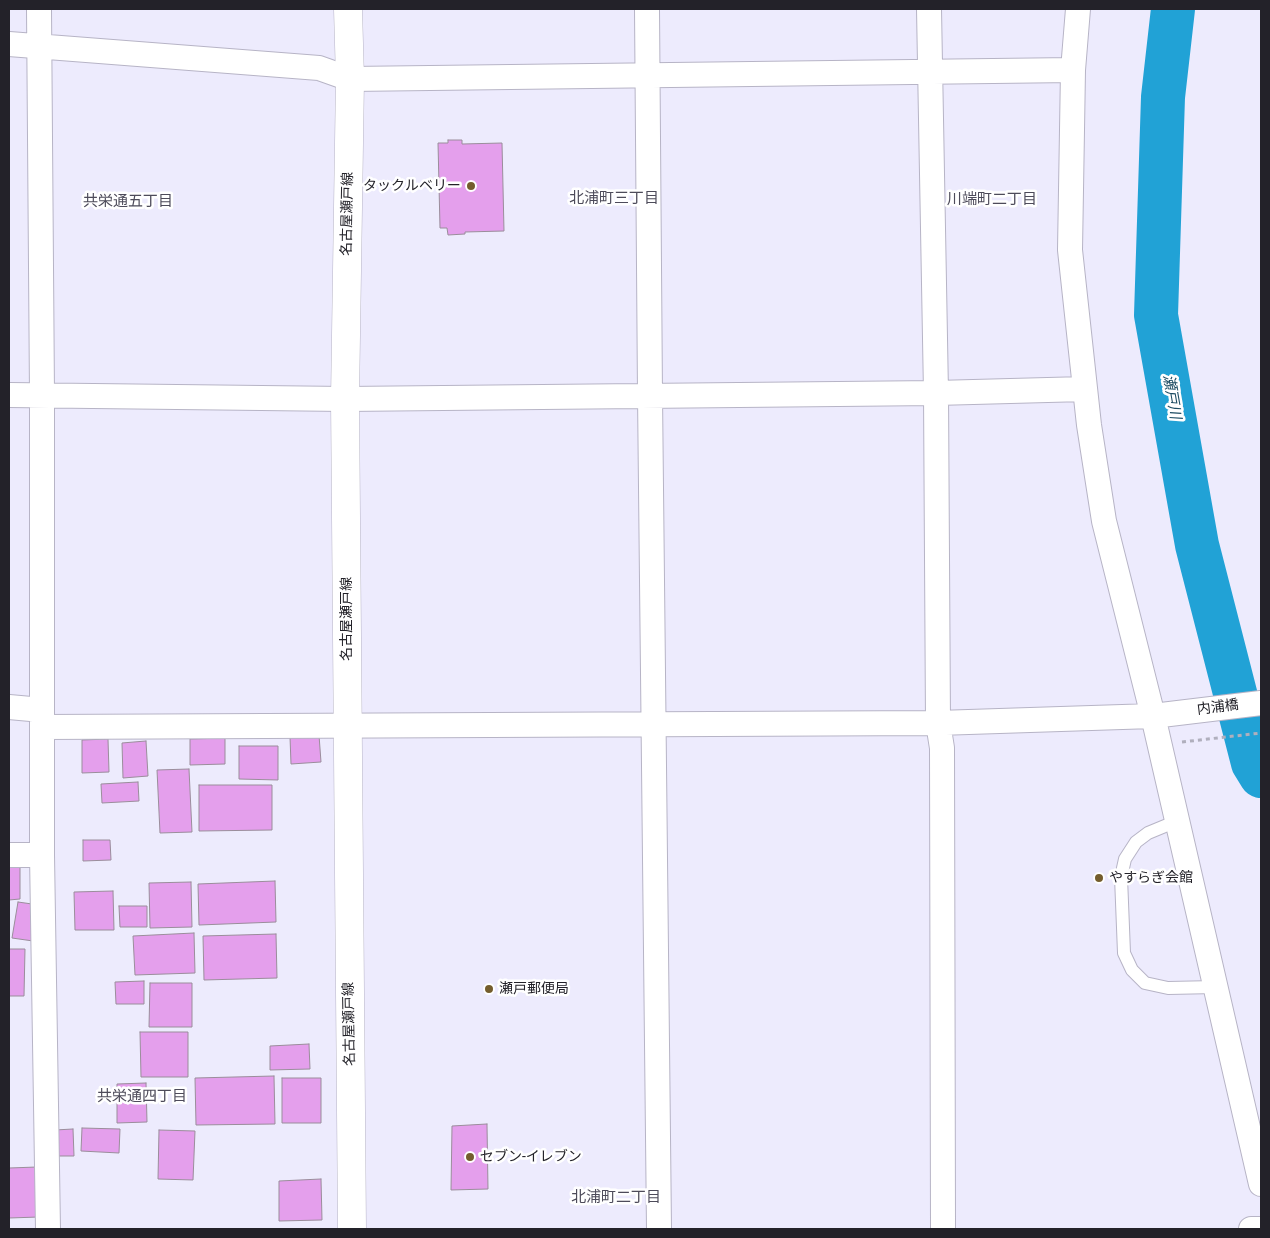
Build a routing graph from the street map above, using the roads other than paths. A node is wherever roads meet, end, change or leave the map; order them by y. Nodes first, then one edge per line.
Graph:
1 (38, 9) edge
2 (348, 9) edge
3 (647, 9) edge
4 (929, 9) edge
5 (1078, 9) edge
6 (9, 44) edge
7 (39, 46) junction
8 (1073, 70) junction
9 (929, 72) junction
10 (647, 74) junction
11 (350, 78) junction
12 (1085, 389) junction
13 (936, 393) junction
14 (9, 395) edge
15 (42, 395) junction
16 (650, 395) junction
17 (345, 398) junction
18 (1261, 703) edge
19 (9, 707) edge
20 (1164, 715) junction
21 (42, 718) junction
22 (938, 723) junction
23 (654, 724) junction
24 (348, 726) junction
25 (1177, 821) junction
26 (9, 855) edge
27 (42, 855) junction
28 (1216, 987) junction
29 (1261, 1184) edge
30 (48, 1229) edge
31 (352, 1229) edge
32 (659, 1229) edge
33 (943, 1229) edge
34 (1251, 1229) edge
35 (1261, 1229) edge

1 - 7 street
2 - 11 main road, 名古屋瀬戸線
3 - 10 street
4 - 9 street
5 - 8 street
6 - 7 street
7 - 11 street
7 - 15 street
8 - 9 street
8 - 12 street
9 - 10 street
9 - 13 street
10 - 11 street
10 - 16 street
11 - 17 main road, 名古屋瀬戸線
12 - 13 street
12 - 20 street
13 - 16 street
13 - 22 street
14 - 15 street
15 - 17 street
15 - 21 street
16 - 17 street
16 - 23 street
17 - 24 main road, 名古屋瀬戸線
18 - 20 street, 内浦橋
19 - 21 street, 内浦橋
20 - 22 street, 内浦橋
20 - 25 street
21 - 24 street, 内浦橋
21 - 27 street
22 - 23 street, 内浦橋
22 - 33 street
23 - 24 street, 内浦橋
23 - 32 street
24 - 31 main road, 名古屋瀬戸線
25 - 28 street
25 - 28 lane
26 - 27 street
27 - 30 street
28 - 29 street
34 - 35 street

